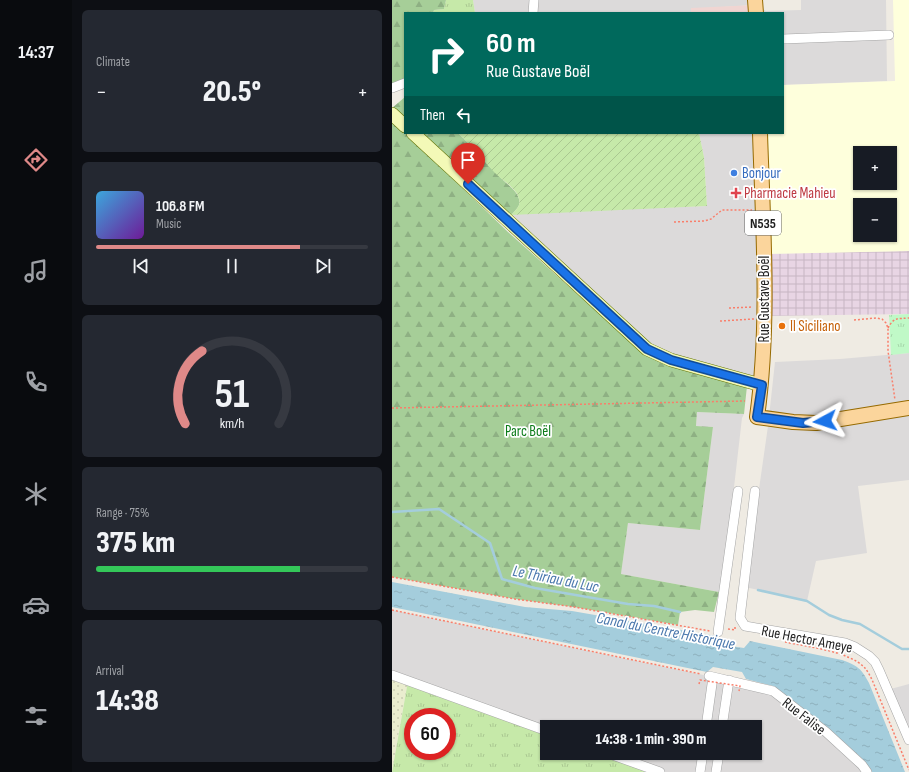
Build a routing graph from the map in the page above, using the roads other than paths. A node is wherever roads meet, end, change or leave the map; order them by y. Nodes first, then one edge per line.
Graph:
1 (534, 0) edge
2 (755, 0) edge
3 (533, 12) edge
4 (756, 12) edge
5 (889, 35) dead end
6 (784, 39) edge
7 (404, 83) edge
8 (392, 88) edge
9 (392, 114) edge
10 (404, 125) edge
11 (414, 134) edge
12 (760, 134) edge
13 (762, 385) junction
14 (903, 409) edge
15 (738, 491) dead end
16 (754, 492) dead end
17 (718, 632) road end
18 (392, 676) edge
19 (729, 680) junction
20 (707, 720) edge
21 (723, 720) edge
22 (540, 729) edge
23 (909, 740) edge
24 (627, 760) edge
25 (702, 760) edge
26 (718, 760) edge
27 (660, 772) edge
28 (700, 772) edge
29 (716, 772) edge
30 (867, 772) edge

1 - 3 street
2 - 4 main road
5 - 6 street
7 - 8 street
9 - 10 street
11 - 13 street
12 - 13 main road, Rue Gustave Boël / N535
13 - 14 main road, Rue Gustave Boël / N535
15 - 17 street
16 - 23 street, Rue Hector Ameye
18 - 22 street
19 - 20 street, Rue Falise
19 - 21 street
19 - 30 street, Rue Falise
24 - 27 street
25 - 28 street
26 - 29 street

